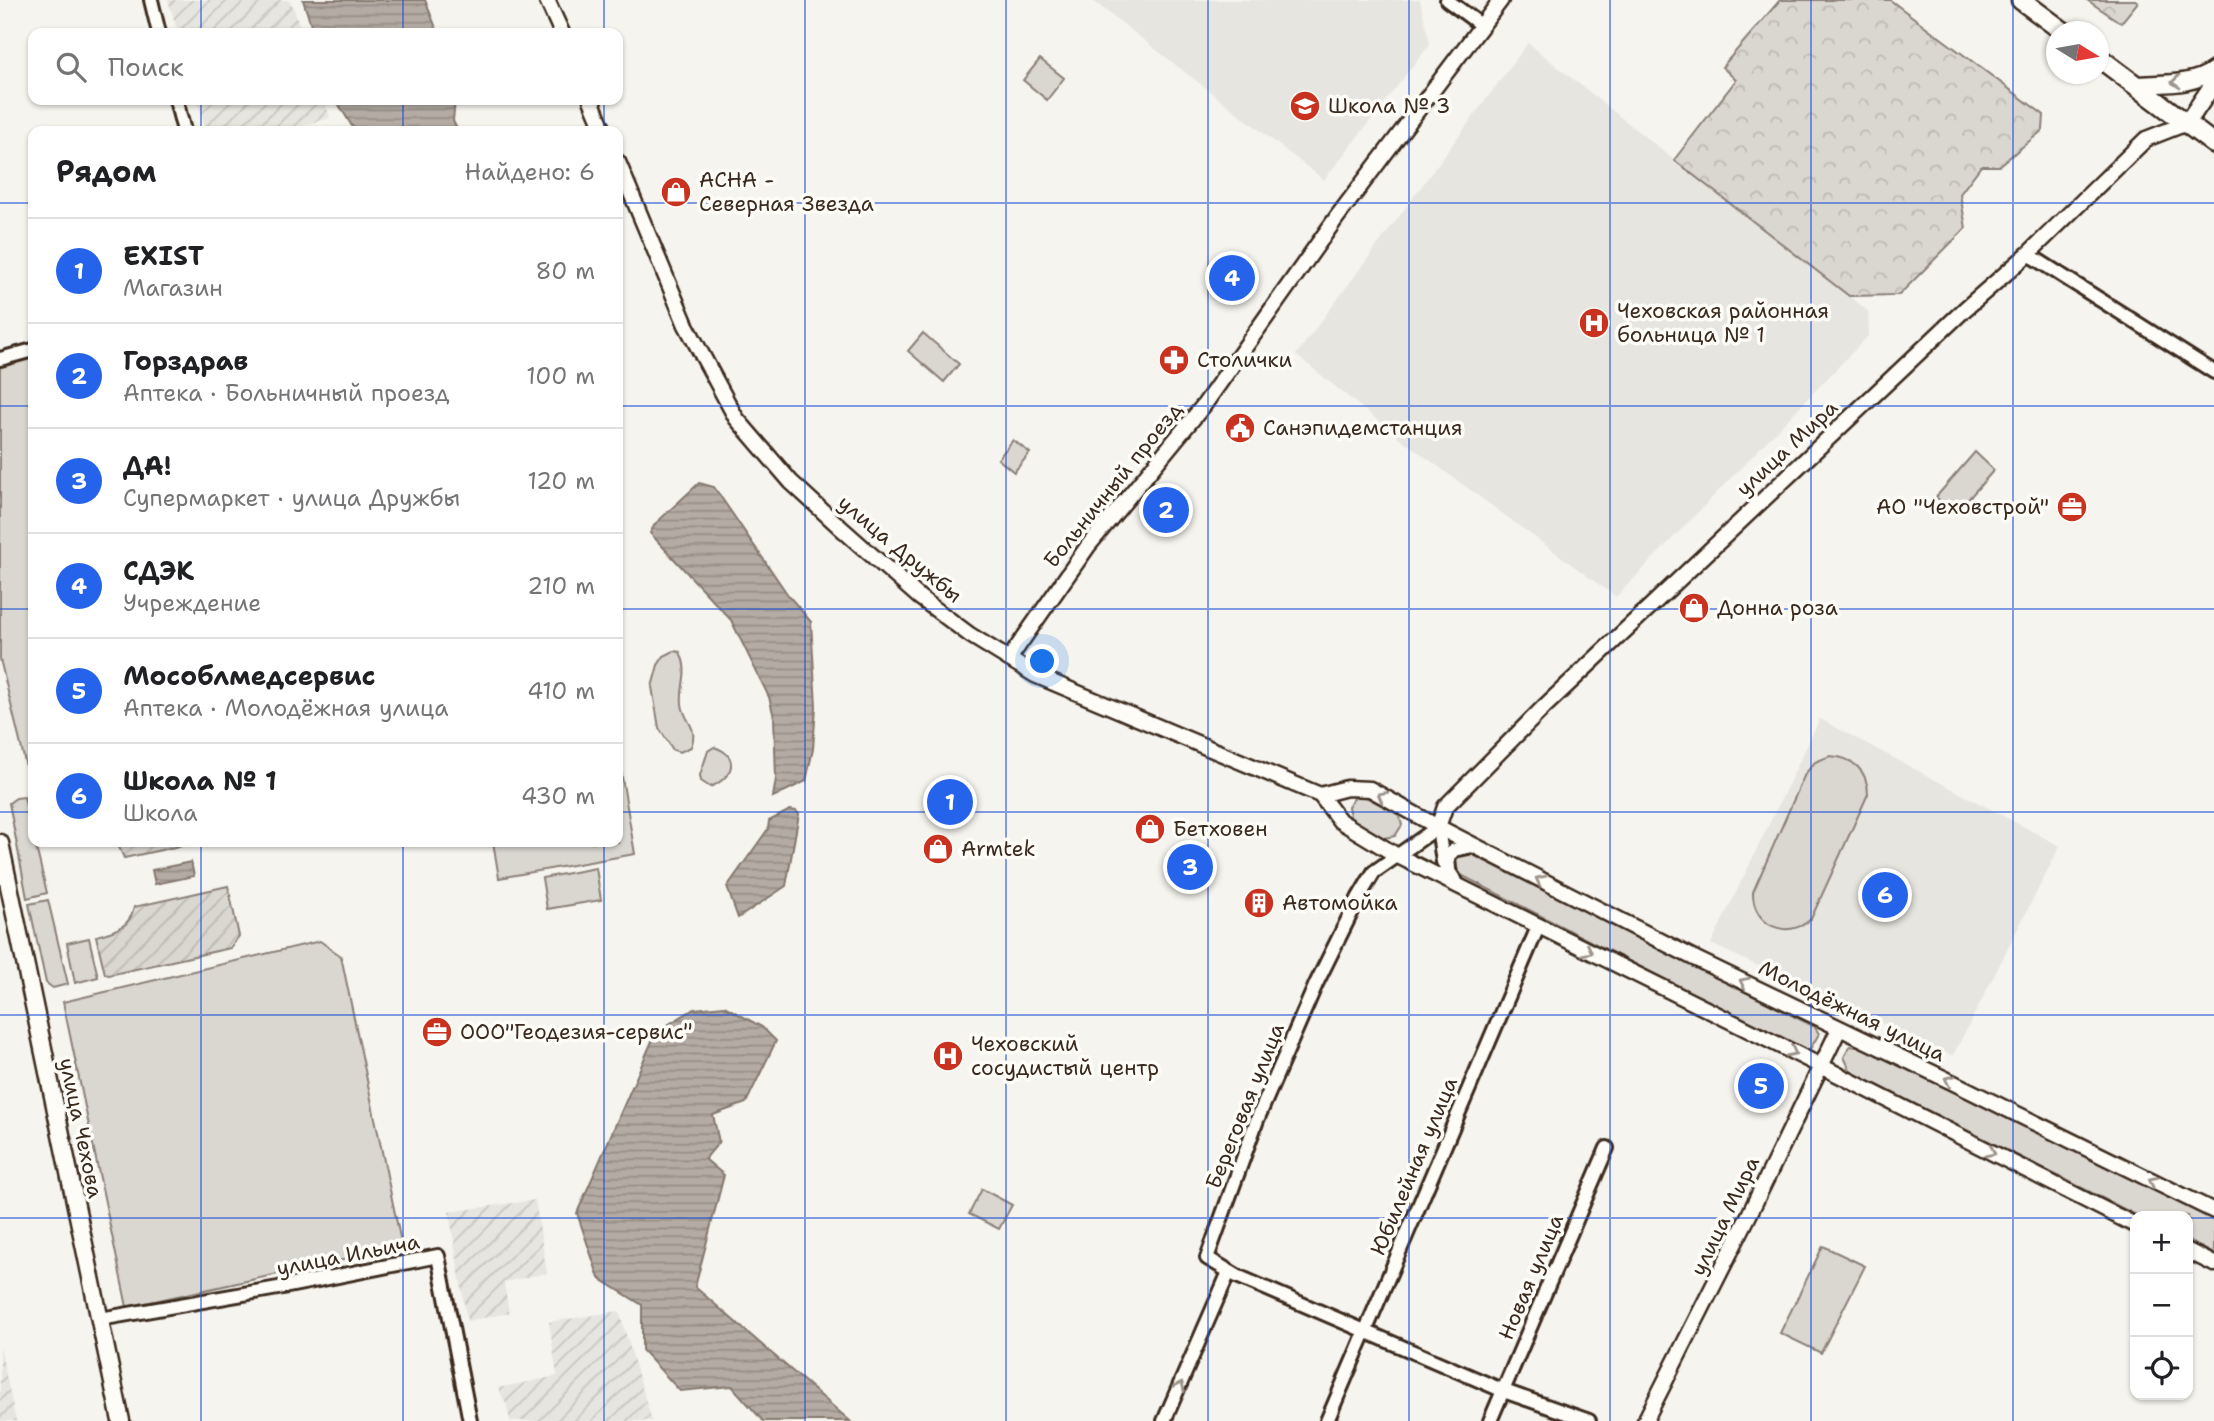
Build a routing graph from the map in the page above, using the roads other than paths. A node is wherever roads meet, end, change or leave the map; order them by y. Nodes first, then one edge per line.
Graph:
1 (151, 0) edge
2 (547, 0) edge
3 (1447, 0) edge
4 (1501, 0) edge
5 (2021, 0) edge
6 (2049, 21) edge
7 (1482, 25) junction
8 (158, 28) edge
9 (560, 28) edge
10 (2109, 65) edge
11 (2214, 71) edge
12 (2214, 83) edge
13 (2136, 85) junction
14 (177, 105) edge
15 (593, 105) edge
16 (2187, 123) junction
17 (183, 126) edge
18 (602, 126) edge
19 (2214, 144) edge
20 (623, 174) edge
21 (2028, 254) junction
22 (28, 351) edge
23 (0, 359) edge
24 (2214, 372) edge
25 (1009, 659) junction
26 (1320, 794) junction
27 (1438, 828) junction
28 (0, 843) edge
29 (1473, 846) junction
30 (1396, 855) junction
31 (1451, 876) junction
32 (1462, 888) junction
33 (1538, 927) junction
34 (1839, 1029) junction
35 (1821, 1066) junction
36 (1607, 1148) dead end
37 (2214, 1211) edge
38 (2130, 1222) edge
39 (2193, 1254) edge
40 (2214, 1264) edge
41 (1229, 1272) junction
42 (100, 1319) junction
43 (1364, 1331) junction
44 (1504, 1391) junction
45 (121, 1421) edge
46 (470, 1421) edge
47 (1164, 1421) edge
48 (1326, 1421) edge
49 (1490, 1421) edge
50 (1589, 1421) edge
51 (1646, 1421) edge

1 - 8 street
2 - 9 street
3 - 7 street
4 - 7 street, Больничный проезд
5 - 6 main road
7 - 25 street, Больничный проезд
10 - 13 main road
11 -> 13 main road
12 - 16 main road
13 - 16 main road
14 - 17 street
15 - 18 street
16 - 19 main road
16 - 21 street, улица Мира
20 - 25 street, улица Дружбы
21 - 24 street
21 - 27 street, улица Мира
22 - 23 street
25 - 26 street, улица Дружбы
27 -> 26 street
26 - 30 street, улица Дружбы
27 - 29 street, Молодёжная улица
27 - 30 street, Береговая улица
27 - 31 street
28 - 42 main road, улица Чехова
29 - 31 street
34 -> 29 street, Молодёжная улица
30 - 32 street
30 - 41 street, Береговая улица
31 - 32 street
32 - 33 street
33 -> 35 street
33 - 43 street, Юбилейная улица
34 - 35 street, улица Мира
37 -> 34 street, Молодёжная улица
35 -> 38 street
35 - 51 street, улица Мира
36 - 44 street, Новая улица
39 - 40 street
41 - 43 street
47 -> 41 street
42 - 45 main road, улица Чехова
42 - 46 street, улица Ильича
43 - 44 street
43 - 48 street, Юбилейная улица
44 - 49 street, Новая улица
44 - 50 street

